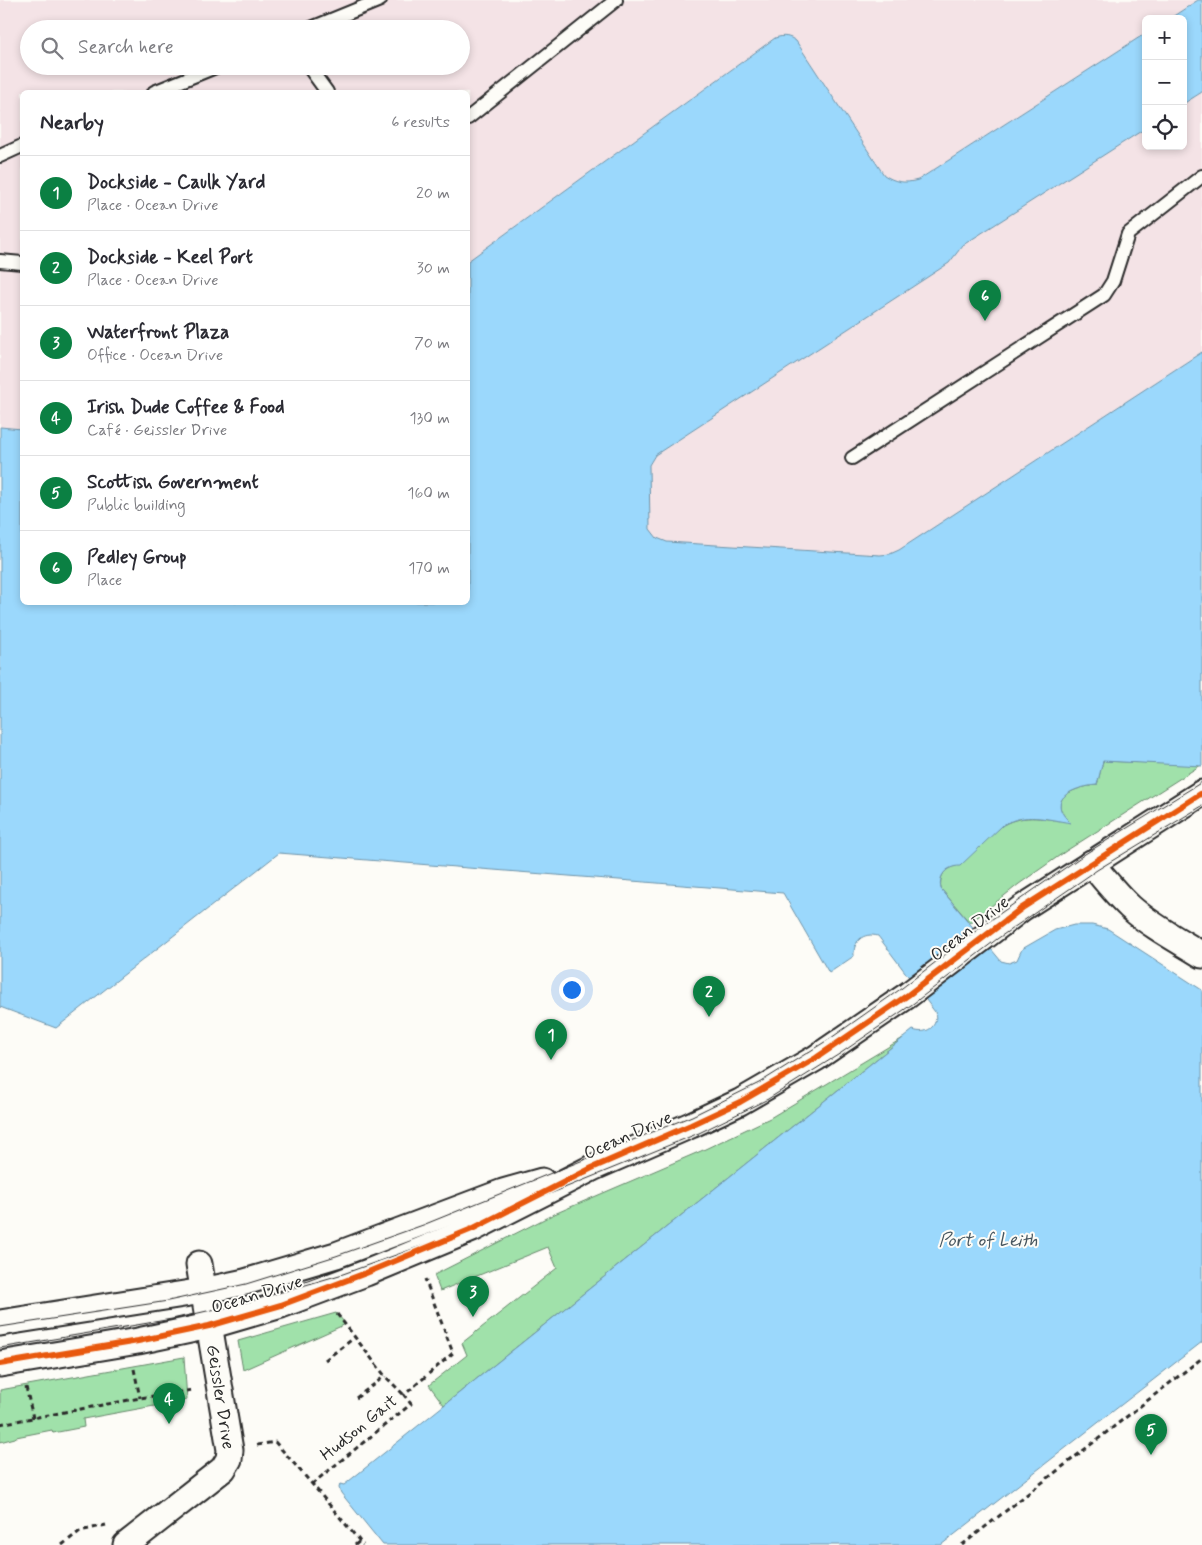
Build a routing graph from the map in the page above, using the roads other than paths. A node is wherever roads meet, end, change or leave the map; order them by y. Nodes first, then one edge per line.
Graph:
1 (380, 0) edge
2 (616, 0) edge
3 (332, 20) edge
4 (196, 75) edge
5 (315, 75) edge
6 (159, 90) edge
7 (326, 90) edge
8 (470, 116) edge
9 (20, 147) edge
10 (0, 156) edge
11 (1202, 176) edge
12 (0, 261) edge
13 (20, 263) edge
14 (852, 458) dead end
15 (1202, 793) edge
16 (1091, 863) junction
17 (1202, 955) edge
18 (592, 1168) junction
19 (199, 1264) dead end
20 (203, 1291) junction
21 (0, 1323) edge
22 (209, 1326) junction
23 (0, 1364) edge
24 (126, 1545) edge

1 - 3 lane
2 - 8 lane
4 - 6 lane
5 - 7 lane
9 - 10 lane
11 - 14 lane
12 - 13 lane
15 - 16 street, Ocean Drive
16 - 17 street
16 - 18 street, Ocean Drive
18 - 20 street, Ocean Drive
18 - 22 street, Ocean Drive
19 - 20 street, Geissler Drive
20 - 21 street, Ocean Drive
20 - 22 street, Geissler Drive
22 - 23 street, Ocean Drive
22 - 24 street, Geissler Drive

